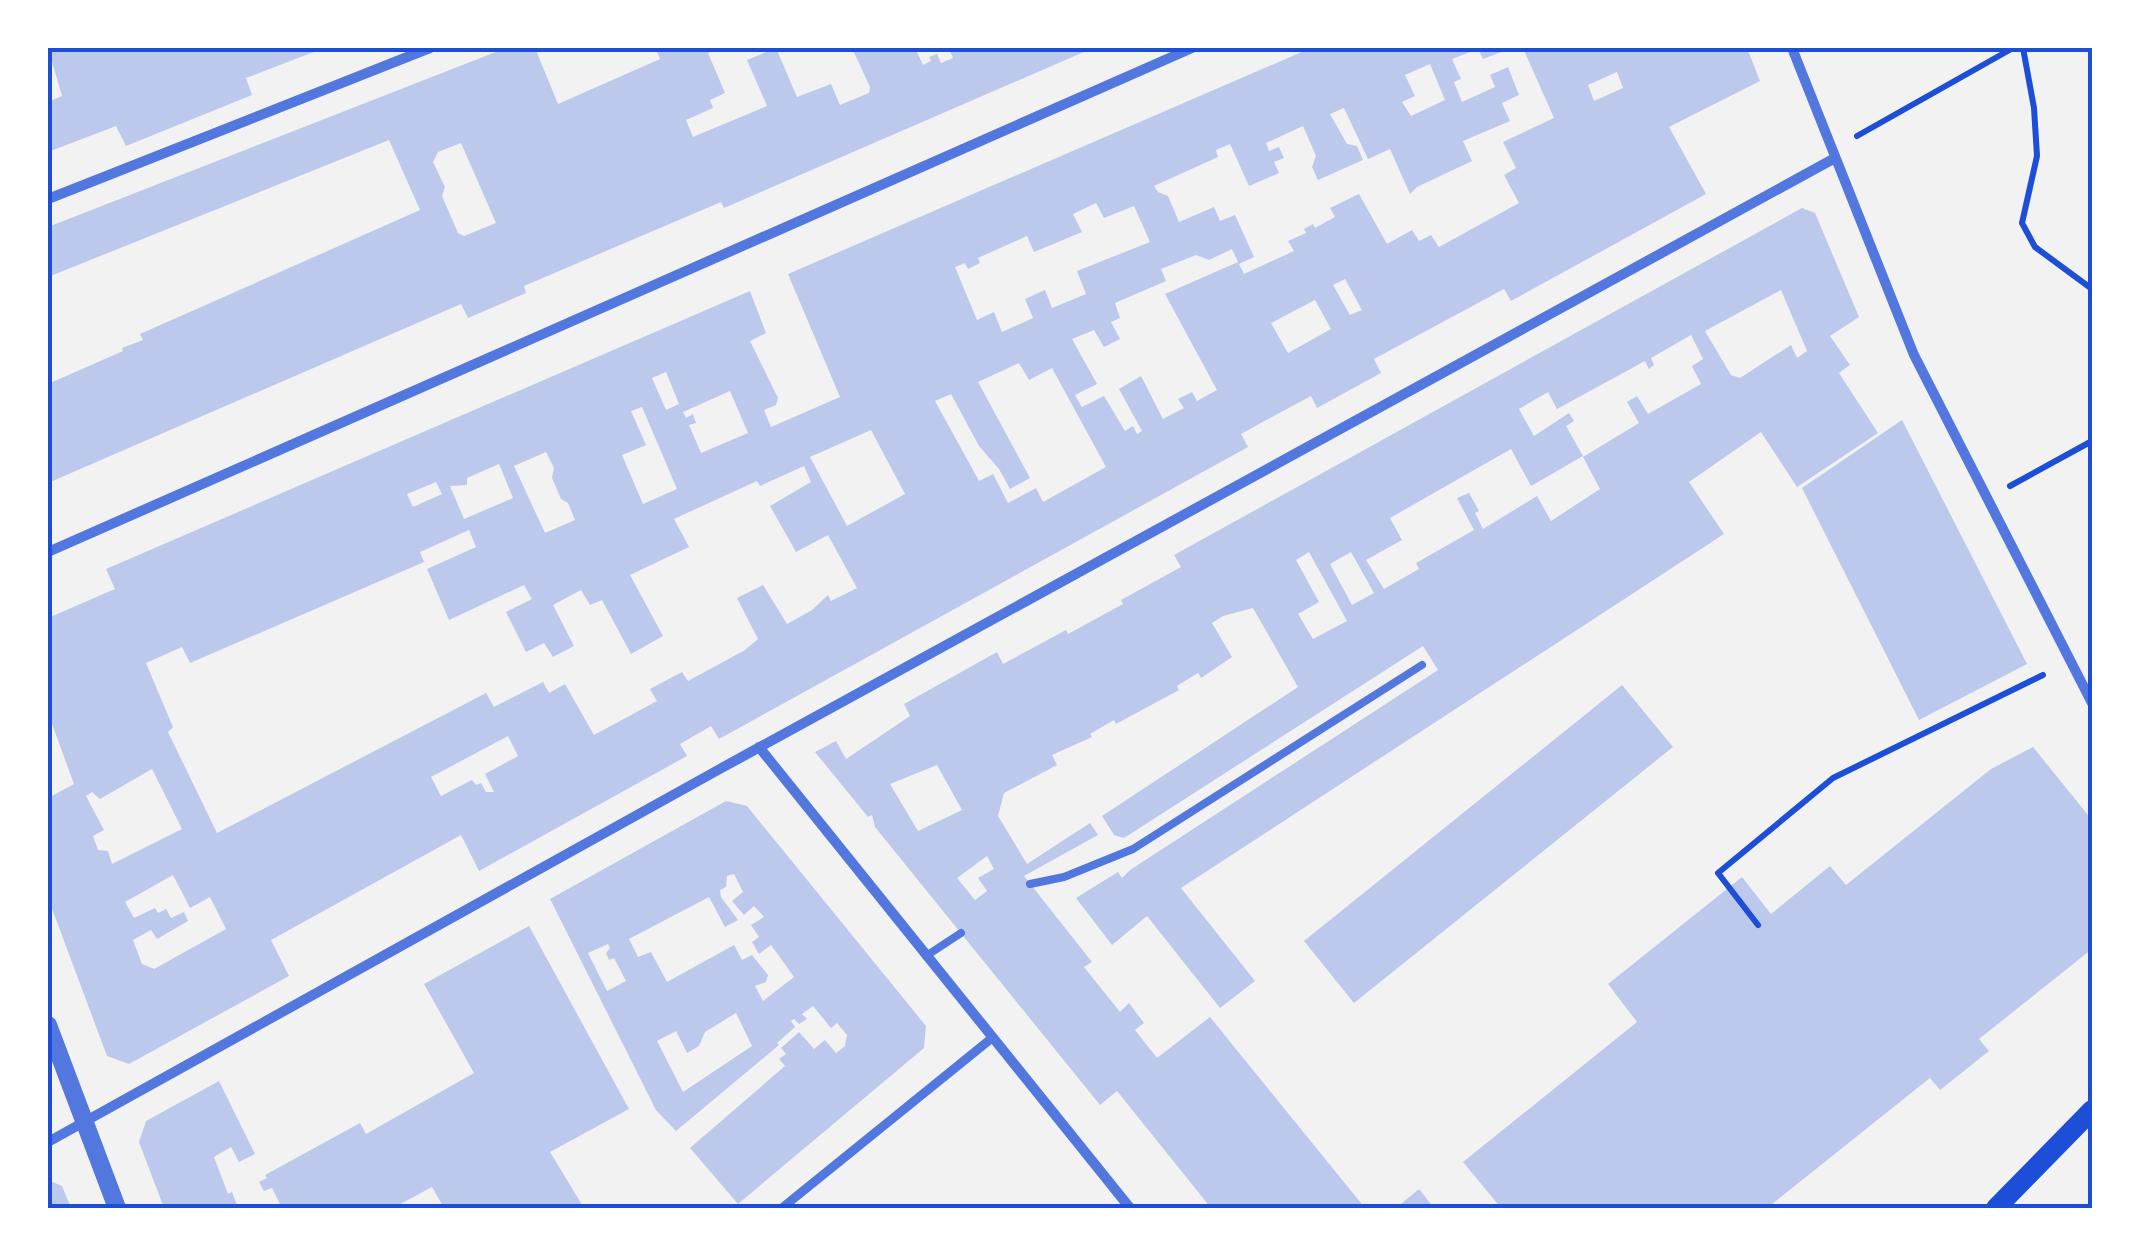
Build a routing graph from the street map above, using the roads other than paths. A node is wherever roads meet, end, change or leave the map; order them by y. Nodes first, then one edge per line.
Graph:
1 (430, 48) edge
2 (1192, 48) edge
3 (1792, 48) edge
4 (1835, 158) junction
5 (48, 199) edge
6 (48, 552) edge
7 (1422, 665) dead end
8 (2092, 703) edge
9 (760, 747) junction
10 (1030, 884) dead end
11 (961, 933) dead end
12 (926, 956) junction
13 (48, 1025) edge
14 (992, 1038) junction
15 (2092, 1110) edge
16 (84, 1122) junction
17 (48, 1142) edge
18 (117, 1208) edge
19 (782, 1208) edge
20 (1130, 1208) edge
21 (1996, 1208) edge

1 - 5 street
2 - 6 street
3 - 4 street
4 - 8 street
4 - 9 street
7 - 10 lane
9 - 12 street
9 - 16 street
11 - 12 lane
12 - 14 street
13 - 16 street
14 - 19 street
14 - 20 street
15 - 21 main road
16 - 17 street
16 - 18 street

